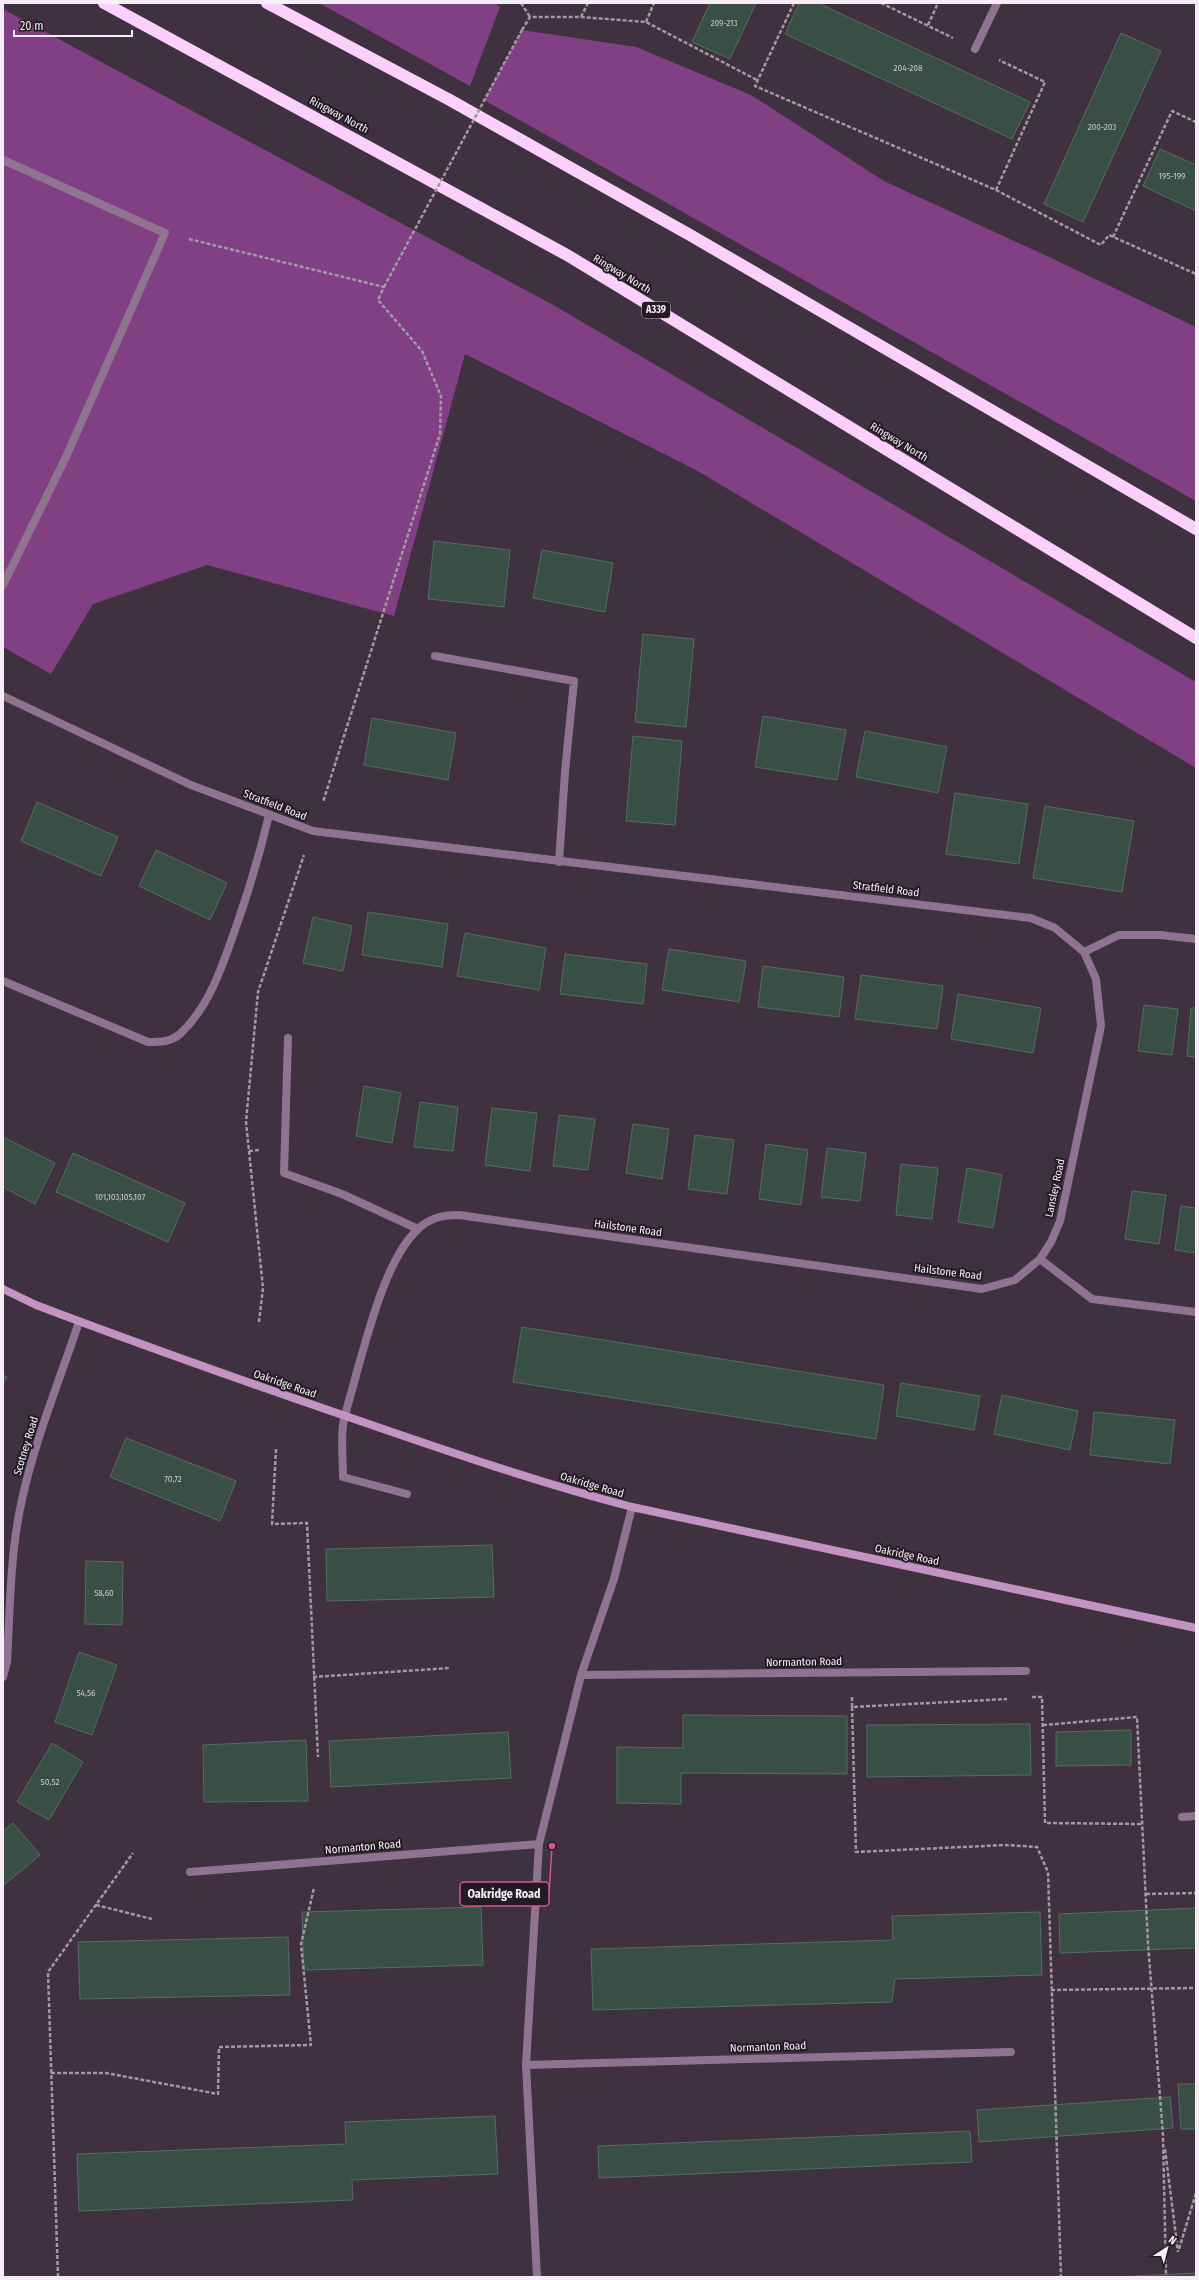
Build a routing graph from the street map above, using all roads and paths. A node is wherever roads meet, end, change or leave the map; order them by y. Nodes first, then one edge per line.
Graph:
1 (104, 3) edge
2 (267, 3) edge
3 (521, 3) edge
4 (588, 3) edge
5 (654, 3) edge
6 (794, 3) edge
7 (881, 3) edge
8 (938, 3) edge
9 (997, 3) edge
10 (530, 17) junction
11 (581, 17) junction
12 (646, 22) junction
13 (928, 26) junction
14 (975, 49) junction
15 (757, 80) junction
16 (1196, 122) edge
17 (3, 160) edge
18 (996, 190) junction
19 (165, 233) junction
20 (1113, 237) junction
21 (1196, 274) edge
22 (384, 287) junction
23 (1196, 529) edge
24 (3, 585) edge
25 (1196, 638) edge
26 (435, 656) dead end
27 (3, 696) edge
28 (323, 802) dead end
29 (270, 815) junction
30 (559, 862) junction
31 (1196, 939) edge
32 (1084, 952) junction
33 (3, 981) edge
34 (288, 1038) dead end
35 (418, 1229) junction
36 (1040, 1259) junction
37 (3, 1289) edge
38 (1196, 1312) edge
39 (80, 1322) junction
40 (346, 1416) junction
41 (276, 1449) dead end
42 (407, 1494) dead end
43 (632, 1507) junction
44 (1196, 1628) edge
45 (450, 1668) dead end
46 (1026, 1671) dead end
47 (852, 1672) junction
48 (581, 1675) junction
49 (313, 1676) junction
50 (3, 1677) edge
51 (1010, 1698) dead end
52 (1026, 1698) dead end
53 (852, 1707) junction
54 (1043, 1724) junction
55 (318, 1757) dead end
56 (1196, 1816) edge
57 (1182, 1817) dead end
58 (1143, 1824) junction
59 (539, 1844) junction
60 (133, 1853) dead end
61 (321, 1862) junction
62 (190, 1872) dead end
63 (1196, 1893) edge
64 (1146, 1894) junction
65 (96, 1905) junction
66 (152, 1919) dead end
67 (1196, 1988) edge
68 (1152, 1989) junction
69 (1051, 1990) junction
70 (1011, 2052) dead end
71 (526, 2065) junction
72 (51, 2073) junction
73 (1163, 2135) junction
74 (1196, 2194) edge
75 (58, 2277) edge
76 (538, 2277) edge
77 (1061, 2277) edge
78 (1166, 2277) edge

1 - 25 highway, Ringway North / A339
2 - 23 highway
3 - 10 path
4 - 11 path
5 - 12 path
6 - 15 path
7 - 13 path
8 - 13 path
9 - 14 street
10 - 11 path
10 - 22 path, bridge
11 - 12 path
12 - 15 path
13 - 14 path
14 - 18 path
15 - 18 path
16 - 20 path
17 - 19 street
18 - 20 path
19 - 22 path
19 - 24 street
20 - 21 path
22 - 28 path
26 - 30 street
27 - 29 street, Stratfield Road
29 - 30 street, Stratfield Road
29 - 33 street
30 - 32 street, Stratfield Road
31 - 32 street
32 - 36 street, Lansley Road
34 - 35 street
35 - 36 street, Hailstone Road
35 - 40 street, Hailstone Road
36 - 38 street
37 - 39 street, Oakridge Road
39 - 40 street, Oakridge Road
39 - 50 street, Scotney Road
40 - 42 street, Hailstone Road
40 - 43 street, Oakridge Road
41 - 49 path
43 - 44 street, Oakridge Road
43 - 48 street
45 - 49 path
46 - 47 street, Normanton Road
47 - 48 street, Normanton Road
47 - 53 path
48 - 59 street
49 - 55 path
51 - 53 path
52 - 54 path
53 - 69 path
54 - 58 path
54 - 58 path
56 - 57 street
58 - 64 path
59 - 61 street, Normanton Road
59 - 71 street
60 - 65 path
61 - 62 street, Normanton Road
61 - 72 path
63 - 64 path
64 - 68 path
65 - 66 path
65 - 72 path
67 - 68 path
68 - 69 path
68 - 73 path
69 - 77 path
70 - 71 street, Normanton Road
71 - 76 street
72 - 75 path
73 - 74 path
73 - 78 path

